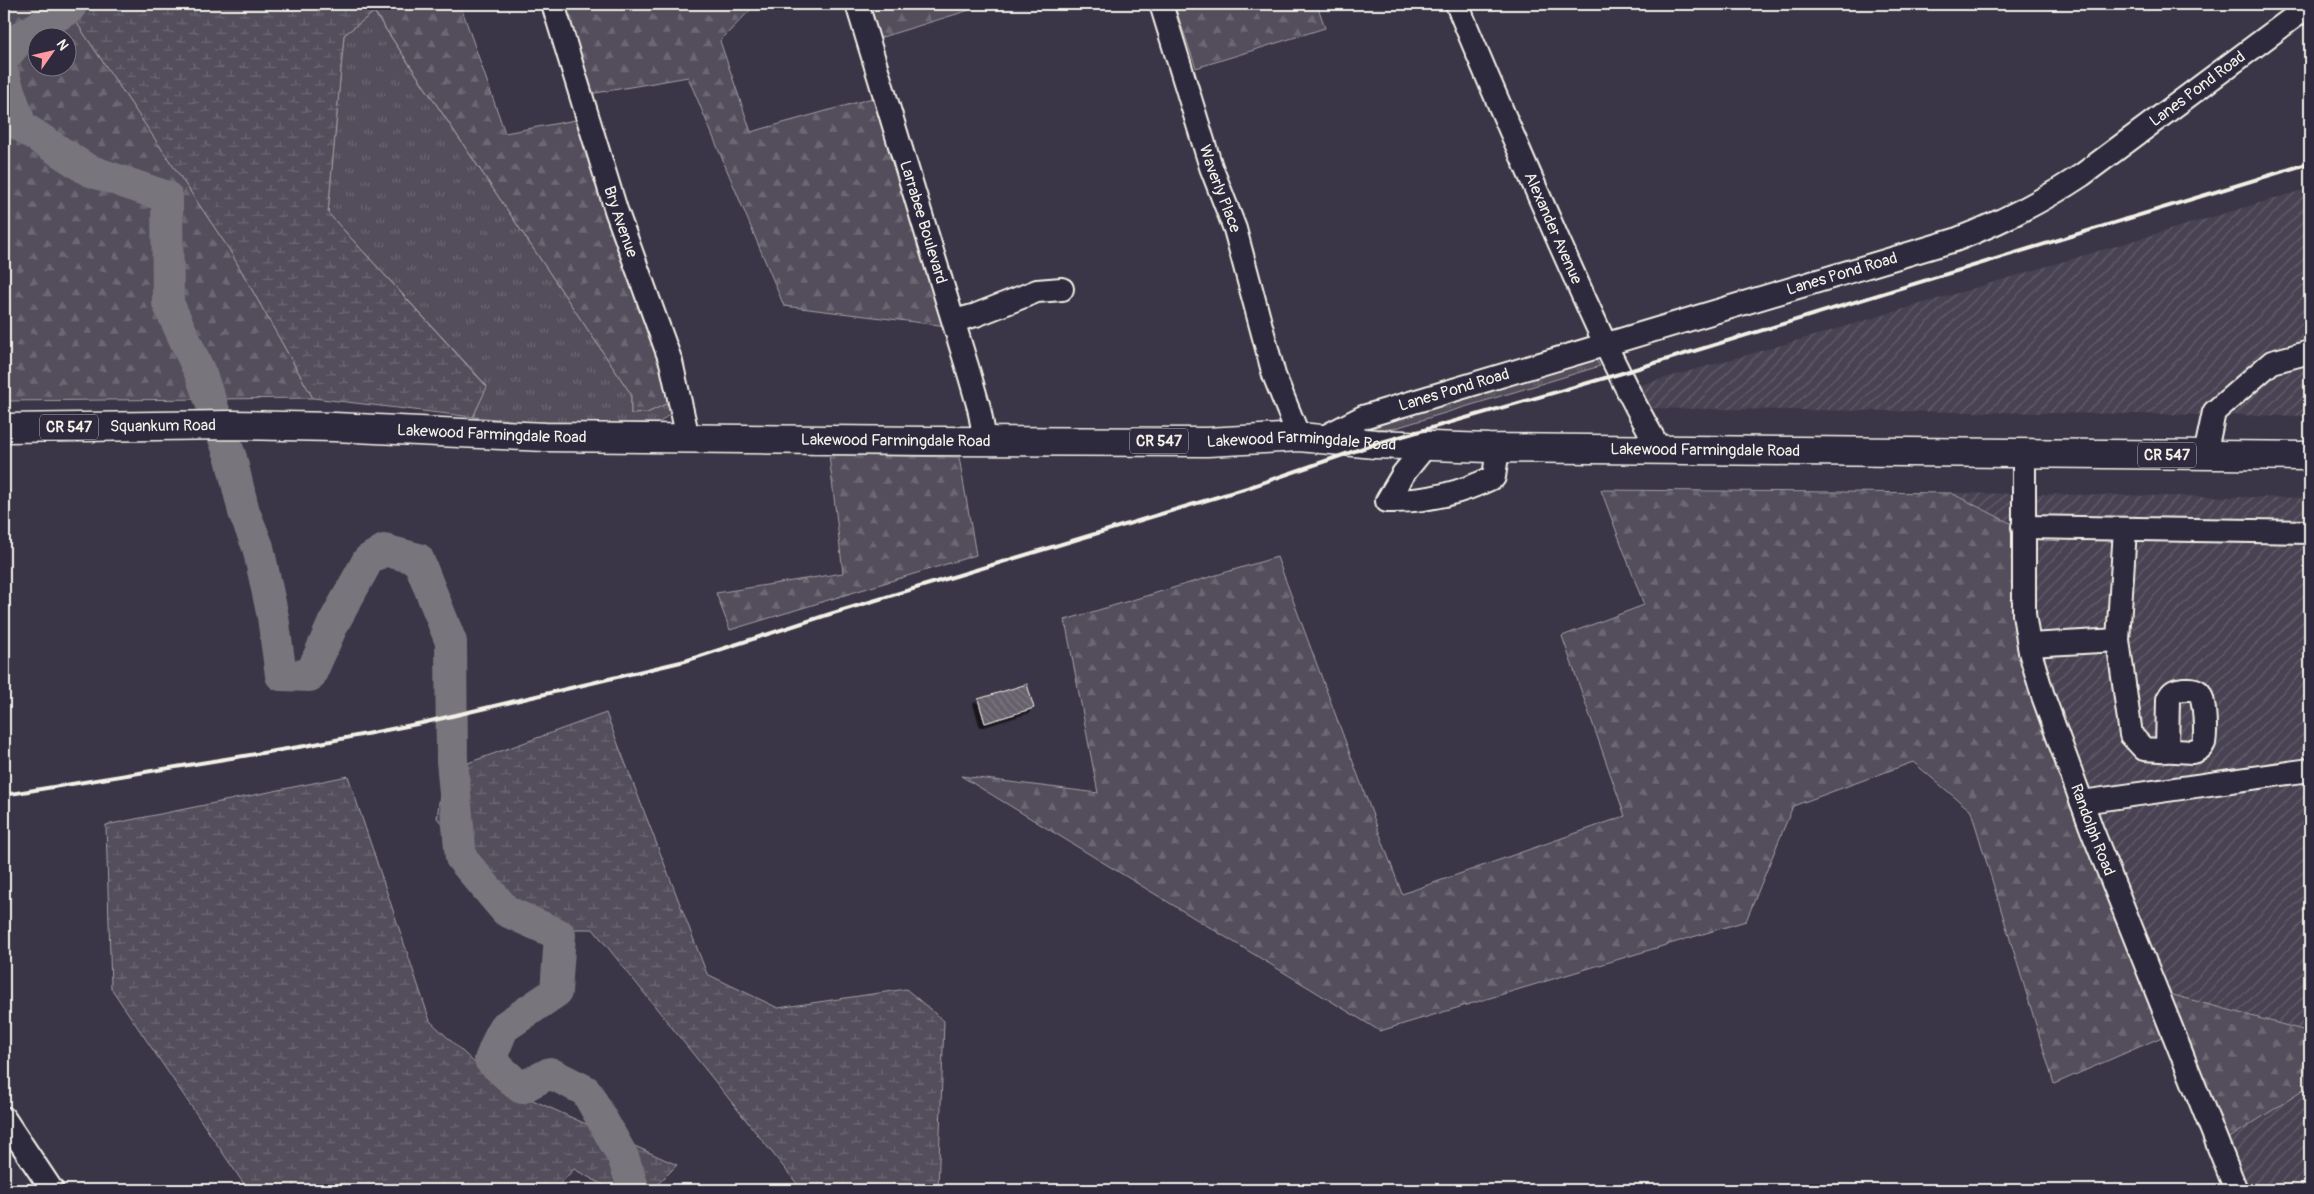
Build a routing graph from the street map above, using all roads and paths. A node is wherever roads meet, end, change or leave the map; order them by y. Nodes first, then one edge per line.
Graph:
1 (553, 4) edge
2 (857, 4) edge
3 (1161, 4) edge
4 (1457, 4) edge
5 (2310, 5) edge
6 (1062, 289) dead end
7 (954, 321) junction
8 (1606, 344) junction
9 (2310, 352) edge
10 (232, 425) joint
11 (4, 428) edge
12 (1311, 437) junction
13 (688, 438) junction
14 (985, 440) junction
15 (1425, 447) junction
16 (1498, 448) junction
17 (1659, 448) junction
18 (2024, 454) junction
19 (2205, 455) junction
20 (2310, 456) edge
21 (2023, 527) junction
22 (2124, 528) junction
23 (2310, 532) edge
24 (2118, 640) junction
25 (2029, 645) junction
26 (2167, 752) dead end
27 (2310, 770) edge
28 (2082, 802) junction
29 (4, 1118) edge
30 (52, 1190) edge
31 (2236, 1190) edge

1 - 13 street, Bry Avenue
2 - 7 street, Larrabee Boulevard
3 - 12 street, Waverly Place
4 - 8 street, Alexander Avenue
5 - 8 street, Lanes Pond Road
6 - 7 street
7 - 14 street, Larrabee Boulevard
8 - 12 street, Lanes Pond Road
8 - 17 street, Alexander Avenue
9 - 19 street
10 - 11 main road, Squankum Road / CR 547
10 - 13 main road, Lakewood Farmingdale Road / CR 547
12 - 14 main road, Lakewood Farmingdale Road / CR 547
12 - 15 main road, Lakewood Farmingdale Road / CR 547
13 - 14 main road, Lakewood Farmingdale Road / CR 547
15 - 16 main road, Lakewood Farmingdale Road / CR 547
15 - 16 street
16 - 17 main road, Lakewood Farmingdale Road / CR 547
17 - 18 main road, Lakewood Farmingdale Road / CR 547
18 - 19 main road, Lakewood Farmingdale Road / CR 547
18 - 21 street, Randolph Road
19 - 20 main road, Lakewood Farmingdale Road / CR 547
21 - 22 street
21 - 25 street, Randolph Road
22 - 23 street
22 - 24 street
24 - 25 street
24 - 26 street
25 - 28 street, Randolph Road
27 - 28 street
28 - 31 street, Randolph Road
29 - 30 street

